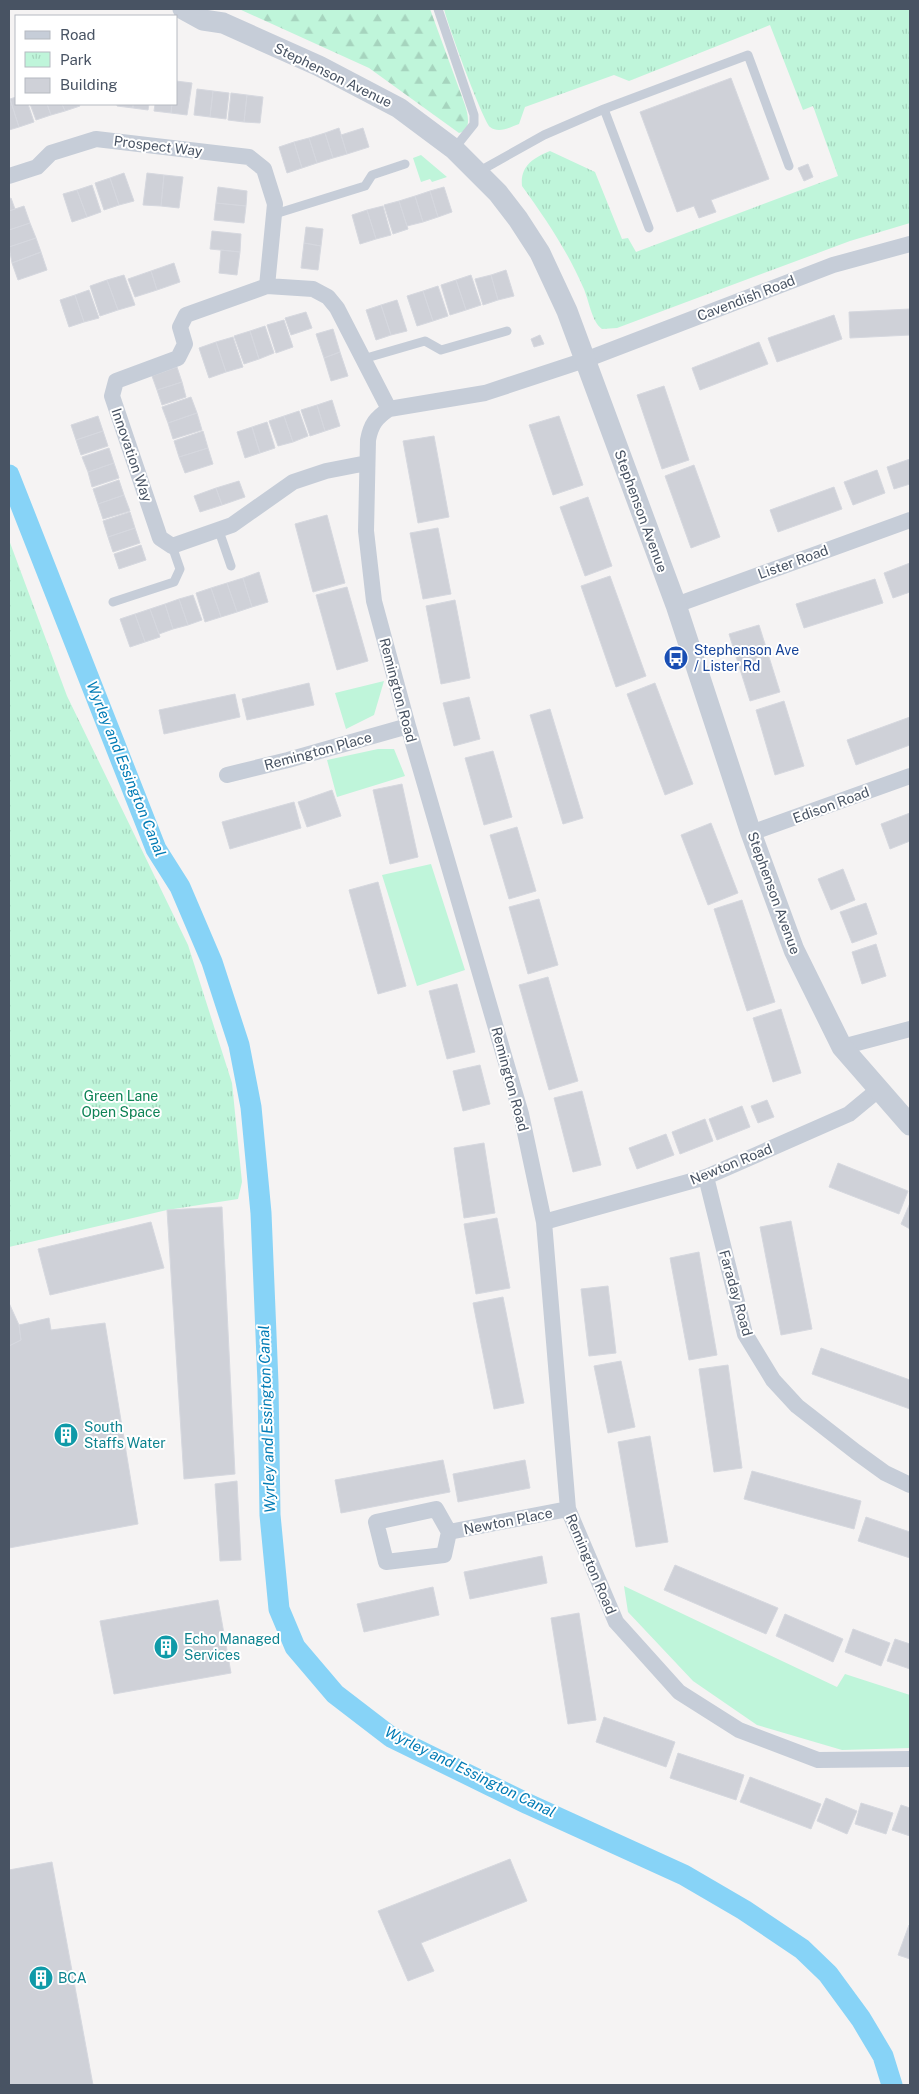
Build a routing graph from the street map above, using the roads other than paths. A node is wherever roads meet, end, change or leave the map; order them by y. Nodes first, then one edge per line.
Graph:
1 (183, 9) edge
2 (438, 9) edge
3 (216, 16) edge
4 (604, 109) junction
5 (454, 149) junction
6 (405, 164) dead end
7 (790, 166) dead end
8 (478, 172) junction
9 (9, 176) edge
10 (275, 214) junction
11 (649, 228) dead end
12 (910, 244) edge
13 (267, 286) junction
14 (507, 330) dead end
15 (363, 358) junction
16 (585, 360) junction
17 (389, 409) junction
18 (367, 463) junction
19 (910, 520) edge
20 (219, 532) junction
21 (172, 546) junction
22 (231, 566) dead end
23 (113, 602) dead end
24 (676, 605) junction
25 (408, 726) junction
26 (227, 774) dead end
27 (910, 776) edge
28 (751, 833) junction
29 (910, 1029) edge
30 (842, 1047) junction
31 (878, 1090) junction
32 (910, 1125) edge
33 (706, 1177) junction
34 (544, 1222) junction
35 (910, 1485) edge
36 (568, 1509) junction
37 (449, 1532) junction
38 (910, 1760) edge

1 - 3 street, Stephenson Avenue
2 - 5 lane
3 - 5 street, Stephenson Avenue
4 - 7 lane
4 - 8 lane
4 - 11 lane
5 - 8 street, Stephenson Avenue
6 - 10 lane
8 - 16 street, Stephenson Avenue
9 - 10 street, Prospect Way
10 - 13 street, Prospect Way
12 - 16 street, Cavendish Road
13 - 15 street, Innovation Way
13 - 21 street, Innovation Way
14 - 15 lane
15 - 17 street, Innovation Way
16 - 17 street
16 - 24 street, Stephenson Avenue
17 - 18 street, Remington Road
18 - 20 street
18 - 25 street, Remington Road
19 - 24 street, Lister Road
20 - 21 street
20 - 22 lane
21 - 23 lane
24 - 28 street, Stephenson Avenue
25 - 26 street, Remington Place
25 - 34 street, Remington Road
27 - 28 street, Edison Road
28 - 30 street, Stephenson Avenue
29 - 30 street
30 - 31 street, Stephenson Avenue
31 - 32 street, Stephenson Avenue
31 - 33 street, Newton Road
33 - 34 street, Newton Road
33 - 35 street, Faraday Road
34 - 36 street, Remington Road
36 - 37 street, Newton Place
36 - 38 street, Remington Road
37 - 37 street, Newton Place

